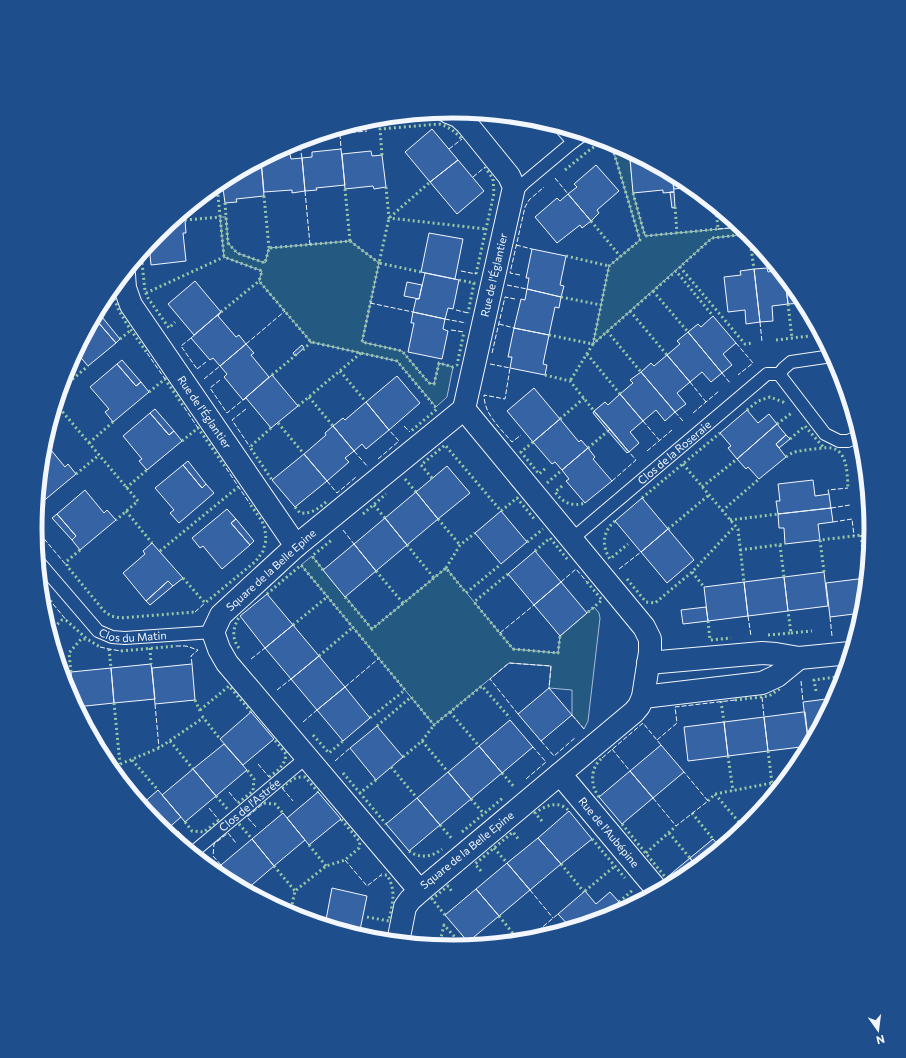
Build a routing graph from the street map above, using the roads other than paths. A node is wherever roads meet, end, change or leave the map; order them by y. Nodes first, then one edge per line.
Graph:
1 (472, 118) edge
2 (566, 134) edge
3 (578, 138) edge
4 (573, 142) junction
5 (514, 187) junction
6 (125, 282) edge
7 (826, 357) edge
8 (779, 374) junction
9 (464, 409) junction
10 (854, 438) edge
11 (572, 539) junction
12 (296, 546) junction
13 (44, 568) edge
14 (213, 632) junction
15 (844, 654) edge
16 (799, 658) junction
17 (648, 663) junction
18 (643, 697) junction
19 (307, 757) junction
20 (560, 774) junction
21 (196, 849) edge
22 (655, 887) edge
23 (420, 891) junction
24 (399, 936) edge

1 - 5 street
2 - 4 lane
3 - 4 lane
4 - 5 lane
5 - 9 street, Rue de l'Églantier
6 - 12 street, Rue de l'Églantier
7 - 8 lane, Clos de la Roseraie
8 - 10 lane
8 - 11 lane, Clos de la Roseraie
9 - 11 street, Square de la Belle Epine
9 - 12 street, Square de la Belle Epine
11 - 17 street, Square de la Belle Epine
12 - 14 street, Square de la Belle Epine
13 - 14 lane, Clos du Matin
14 - 19 street, Square de la Belle Epine
15 - 16 street
16 - 17 street
16 - 18 street
17 - 18 street, Square de la Belle Epine
18 - 20 street, Square de la Belle Epine
19 - 21 lane, Clos de l'Astrée
19 - 23 street, Square de la Belle Epine
20 - 22 street, Rue de l'Aubépine
20 - 23 street, Square de la Belle Epine
23 - 24 street

